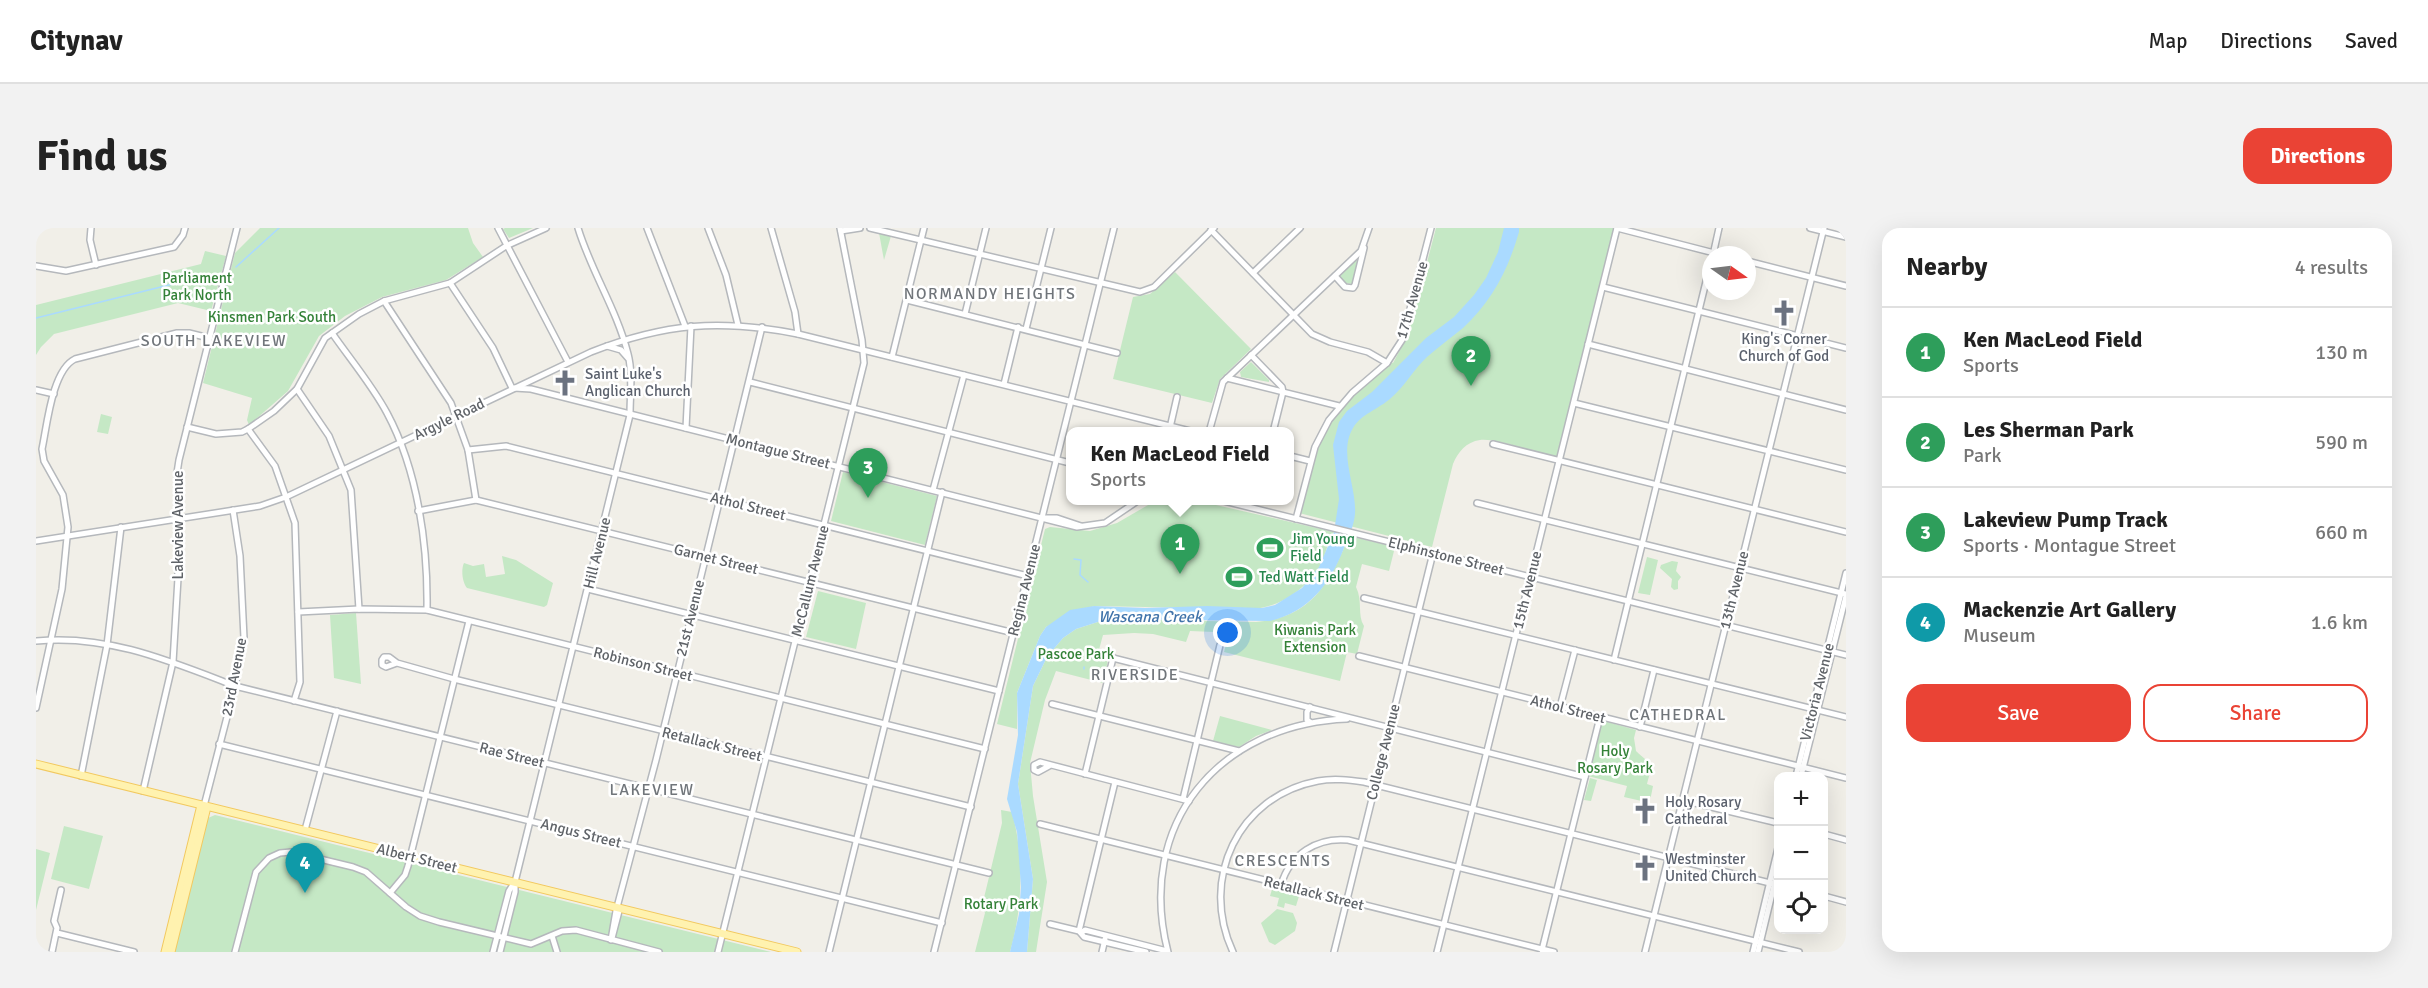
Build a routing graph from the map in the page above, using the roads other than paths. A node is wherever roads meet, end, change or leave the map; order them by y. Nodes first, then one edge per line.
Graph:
1 (92, 228) edge
2 (185, 228) edge
3 (237, 228) edge
4 (498, 228) edge
5 (546, 228) edge
6 (578, 228) edge
7 (647, 228) edge
8 (708, 228) edge
9 (771, 228) edge
10 (860, 228) edge
11 (870, 228) edge
12 (924, 228) edge
13 (986, 228) edge
14 (1051, 228) edge
15 (1114, 228) edge
16 (1300, 228) edge
17 (1369, 228) edge
18 (1431, 228) edge
19 (1617, 228) edge
20 (1719, 228) edge
21 (1810, 228) edge
22 (1211, 229) edge
23 (840, 230) edge
24 (1824, 230) edge
25 (1846, 237) edge
26 (921, 239) junction
27 (506, 246) junction
28 (1715, 246) edge
29 (1364, 247) junction
30 (1702, 251) edge
31 (980, 254) junction
32 (1756, 263) edge
33 (96, 265) junction
34 (36, 266) edge
35 (1041, 269) junction
36 (1253, 273) junction
37 (1335, 276) junction
38 (1812, 277) junction
39 (450, 283) junction
40 (1100, 284) junction
41 (1846, 286) edge
42 (1603, 287) junction
43 (1702, 298) edge
44 (907, 300) junction
45 (384, 301) junction
46 (1699, 311) junction
47 (965, 314) junction
48 (1293, 315) junction
49 (738, 325) junction
50 (688, 326) junction
51 (762, 327) junction
52 (1018, 327) junction
53 (1026, 329) junction
54 (332, 333) junction
55 (798, 334) junction
56 (1797, 336) junction
57 (209, 338) junction
58 (623, 339) junction
59 (1588, 344) junction
60 (1085, 345) junction
61 (607, 346) junction
62 (1846, 348) edge
63 (863, 349) junction
64 (1117, 353) dead end
65 (1251, 355) junction
66 (892, 357) junction
67 (629, 358) junction
68 (568, 362) junction
69 (1387, 363) junction
70 (1685, 369) junction
71 (964, 375) junction
72 (535, 377) junction
73 (1227, 378) junction
74 (750, 382) junction
75 (1004, 384) junction
76 (297, 388) junction
77 (512, 388) junction
78 (531, 389) junction
79 (36, 390) edge
80 (1283, 392) junction
81 (54, 394) junction
82 (1783, 394) junction
83 (1178, 397) dead end
84 (1071, 401) junction
85 (1574, 403) junction
86 (1339, 406) junction
87 (853, 408) junction
88 (1846, 410) edge
89 (630, 414) junction
90 (456, 416) junction
91 (187, 427) junction
92 (1163, 427) edge
93 (1170, 427) edge
94 (1210, 427) edge
95 (1274, 427) edge
96 (686, 428) junction
97 (1670, 428) junction
98 (248, 429) junction
99 (949, 431) junction
100 (734, 440) junction
101 (400, 443) junction
102 (1493, 444) dead end
103 (468, 450) junction
104 (1769, 451) junction
105 (1294, 457) edge
106 (1057, 459) junction
107 (1310, 461) junction
108 (1560, 461) junction
109 (1066, 462) edge
110 (838, 466) junction
111 (343, 469) junction
112 (1846, 470) edge
113 (616, 473) junction
114 (1656, 486) junction
115 (933, 490) junction
116 (942, 492) junction
117 (286, 497) junction
118 (720, 499) junction
119 (476, 500) junction
120 (1477, 503) dead end
121 (1132, 505) edge
122 (1237, 505) edge
123 (233, 510) junction
124 (1754, 510) junction
125 (418, 511) junction
126 (1042, 518) junction
127 (177, 519) junction
128 (1296, 519) junction
129 (1545, 520) junction
130 (824, 525) junction
131 (121, 527) junction
132 (602, 531) junction
133 (1846, 532) edge
134 (67, 536) junction
135 (36, 541) edge
136 (1642, 544) junction
137 (928, 551) junction
138 (1433, 553) junction
139 (705, 556) junction
140 (1740, 568) junction
141 (1846, 573) edge
142 (1028, 576) junction
143 (1531, 577) junction
144 (809, 582) junction
145 (588, 589) junction
146 (1844, 595) edge
147 (1364, 598) dead end
148 (1628, 602) junction
149 (914, 608) junction
150 (359, 609) junction
151 (427, 610) junction
152 (298, 612) junction
153 (1418, 612) junction
154 (691, 615) junction
155 (469, 621) junction
156 (1725, 626) junction
157 (1014, 633) junction
158 (1516, 636) junction
159 (795, 639) junction
160 (51, 640) junction
161 (36, 641) edge
162 (107, 645) junction
163 (1220, 645) dead end
164 (573, 646) junction
165 (1575, 650) junction
166 (1830, 651) junction
167 (1101, 655) dead end
168 (1846, 655) edge
169 (1359, 656) dead end
170 (1113, 658) junction
171 (1614, 660) junction
172 (173, 662) junction
173 (397, 663) dead end
174 (900, 666) junction
175 (1404, 668) junction
176 (1654, 670) junction
177 (677, 672) junction
178 (454, 679) junction
179 (1211, 682) junction
180 (1711, 684) junction
181 (235, 686) junction
182 (999, 692) junction
183 (1502, 692) junction
184 (780, 698) junction
185 (294, 701) junction
186 (1052, 704) dead end
187 (559, 705) junction
188 (1310, 707) junction
189 (1560, 707) junction
190 (36, 708) edge
191 (1815, 709) junction
192 (337, 711) junction
193 (1099, 715) junction
194 (1600, 717) junction
195 (1846, 717) edge
196 (1354, 718) junction
197 (1310, 722) junction
198 (885, 724) junction
199 (1390, 727) junction
200 (1640, 727) junction
201 (663, 731) junction
202 (439, 737) junction
203 (1197, 740) junction
204 (1697, 741) junction
205 (219, 744) junction
206 (985, 749) junction
207 (1239, 751) junction
208 (1487, 752) junction
209 (766, 757) junction
210 (544, 763) junction
211 (36, 765) edge
212 (1049, 766) dead end
213 (1801, 767) junction
214 (321, 770) junction
215 (1798, 772) edge
216 (1801, 772) edge
217 (1085, 774) junction
218 (81, 776) junction
219 (1585, 777) junction
220 (1846, 778) edge
221 (1115, 782) junction
222 (870, 783) junction
223 (1376, 784) junction
224 (649, 789) junction
225 (144, 791) junction
226 (425, 795) junction
227 (1186, 800) junction
228 (1682, 800) junction
229 (204, 806) junction
230 (971, 807) junction
231 (1473, 808) junction
232 (751, 814) junction
233 (530, 821) junction
234 (1774, 822) edge
235 (1040, 824) dead end
236 (305, 831) junction
237 (1571, 833) junction
238 (1828, 835) edge
239 (1101, 839) junction
240 (856, 840) junction
241 (1846, 840) edge
242 (1361, 843) junction
243 (633, 846) junction
244 (1165, 856) junction
245 (410, 857) junction
246 (1668, 858) junction
247 (956, 865) junction
248 (1459, 867) junction
249 (1223, 870) junction
250 (736, 873) junction
251 (988, 873) dead end
252 (515, 882) junction
253 (1774, 884) edge
254 (1281, 885) junction
255 (61, 890) dead end
256 (1556, 892) junction
257 (390, 893) junction
258 (1828, 897) edge
259 (842, 898) junction
260 (1347, 901) junction
261 (1846, 902) edge
262 (618, 908) junction
263 (1653, 917) junction
264 (942, 923) junction
265 (1050, 924) dead end
266 (1444, 925) junction
267 (1080, 932) junction
268 (57, 933) junction
269 (723, 933) junction
270 (497, 936) junction
271 (552, 936) junction
272 (504, 938) junction
273 (1105, 938) junction
274 (611, 940) junction
275 (1758, 942) junction
276 (124, 951) edge
277 (1542, 951) edge
278 (52, 952) edge
279 (134, 952) edge
280 (165, 952) edge
281 (171, 952) edge
282 (235, 952) edge
283 (493, 952) edge
284 (500, 952) edge
285 (557, 952) edge
286 (659, 952) edge
287 (718, 952) edge
288 (797, 952) edge
289 (828, 952) edge
290 (934, 952) edge
291 (1102, 952) edge
292 (1146, 952) edge
293 (1167, 952) edge
294 (1233, 952) edge
295 (1334, 952) edge
296 (1437, 952) edge
297 (1554, 952) edge
298 (1645, 952) edge
299 (1753, 952) edge
300 (1758, 952) edge
301 (1799, 952) edge

1 - 33 street
2 - 33 street
3 - 57 street, Lakeview Avenue
4 - 27 street
5 - 27 street
6 - 58 street, Hill Avenue
7 - 50 street
8 - 49 street
9 - 55 street
10 - 23 street
11 - 26 street
12 - 26 street
13 - 31 street
14 - 35 street
15 - 40 street, Regina Avenue
16 - 36 street
17 - 29 street
18 - 69 street, 17th Avenue
19 - 30 street
19 - 42 street, 15th Avenue
20 - 28 street
21 - 24 street
22 - 36 street
22 - 40 street
23 - 63 street, McCallum Avenue
24 - 25 street
24 - 38 street, 13th Avenue
26 - 31 street
26 - 44 street
27 - 39 street
27 - 68 street
29 - 37 street
29 - 37 street
31 - 35 street
31 - 47 street
32 - 38 street
33 - 34 street
35 - 40 street
35 - 53 street
36 - 48 street
37 - 48 street
38 - 41 street
38 - 56 street, 13th Avenue
39 - 45 street
39 - 77 street
40 - 60 street, Regina Avenue
42 - 46 street
42 - 59 street, 15th Avenue
43 - 46 street
44 - 47 street
44 - 66 street
45 - 54 street
45 - 90 street
46 - 56 street
46 - 70 street
47 - 52 street
48 - 65 street
48 - 69 street
49 - 50 street, Argyle Road
49 - 51 street, Argyle Road
50 - 58 street, Argyle Road
50 - 96 street
51 - 55 street, Argyle Road
51 - 74 street, 21st Avenue
52 - 53 street
52 - 75 street
53 - 60 street
54 - 76 street
54 - 101 street
55 - 63 street, Argyle Road
56 - 62 street
56 - 82 street, 13th Avenue
57 - 81 street
57 - 91 street, Lakeview Avenue
58 - 61 street, Argyle Road
58 - 67 street, Hill Avenue
59 - 70 street
59 - 85 street, 15th Avenue
60 - 64 street
60 - 84 street, Regina Avenue
61 - 67 street
61 - 68 street, Argyle Road
63 - 66 street, Argyle Road
63 - 87 street, McCallum Avenue
65 - 73 street
65 - 80 street
66 - 71 street, Argyle Road
67 - 89 street, Hill Avenue
68 - 72 street, Argyle Road
69 - 86 street, 17th Avenue
70 - 82 street
70 - 97 street
71 - 75 street, Argyle Road
71 - 99 street
72 - 77 street, Argyle Road
72 - 78 street
73 - 80 street
73 - 94 street
74 - 87 street
74 - 100 street, 21st Avenue
75 - 84 street, Argyle Road
76 - 98 street
76 - 111 street
77 - 78 street, Montague Street
77 - 90 street, Argyle Road
78 - 89 street, Montague Street
79 - 81 street
80 - 86 street
80 - 95 street
81 - 134 street
82 - 88 street
82 - 104 street, 13th Avenue
83 - 93 street
84 - 92 street, Argyle Road
84 - 106 street, Regina Avenue
85 - 97 street
85 - 108 street, 15th Avenue
86 - 107 street, 17th Avenue
87 - 99 street
87 - 110 street, McCallum Avenue
89 - 96 street, Montague Street
89 - 113 street, Hill Avenue
90 - 101 street, Argyle Road
90 - 103 street
91 - 98 street
91 - 127 street, Lakeview Avenue
96 - 100 street, Montague Street
97 - 104 street
97 - 114 street
98 - 117 street
99 - 106 street
99 - 115 street
100 - 110 street, Montague Street
100 - 118 street, 21st Avenue
101 - 111 street, Argyle Road
101 - 125 street
102 - 108 street
103 - 113 street, Athol Street
103 - 119 street
104 - 112 street
104 - 124 street, 13th Avenue
105 - 107 street
106 - 109 street
106 - 126 street, Regina Avenue
107 - 128 street, 17th Avenue
108 - 114 street
108 - 129 street, 15th Avenue
110 - 115 street, Montague Street
110 - 130 street, McCallum Avenue
111 - 117 street, Argyle Road
111 - 150 street
113 - 118 street, Athol Street
113 - 132 street, Hill Avenue
114 - 124 street
114 - 136 street
115 - 116 street, Montague Street
116 - 126 street, Montague Street
116 - 137 street
117 - 123 street, Argyle Road
117 - 152 street
118 - 130 street, Athol Street
118 - 139 street, 21st Avenue
119 - 125 street, Garnet Street
119 - 132 street, Garnet Street
120 - 129 street
121 - 126 street, Montague Street
122 - 128 street, Elphinstone Street
123 - 127 street, Argyle Road
123 - 181 street, 23rd Avenue
124 - 133 street
124 - 140 street, 13th Avenue
125 - 151 street
126 - 142 street, Regina Avenue
127 - 131 street, Argyle Road
127 - 172 street, Lakeview Avenue
128 - 138 street, Elphinstone Street
129 - 136 street
129 - 143 street, 15th Avenue
130 - 137 street, Athol Street
130 - 144 street, McCallum Avenue
131 - 134 street, Argyle Road
131 - 162 street
132 - 139 street, Garnet Street
132 - 145 street, Hill Avenue
134 - 135 street, Argyle Road
134 - 160 street
136 - 140 street
136 - 148 street
137 - 142 street, Athol Street
137 - 149 street
138 - 143 street, Elphinstone Street
138 - 153 street, College Avenue
139 - 144 street, Garnet Street
139 - 154 street, 21st Avenue
140 - 146 street
140 - 156 street, 13th Avenue
141 - 146 street, Victoria Avenue
142 - 157 street, Regina Avenue
143 - 148 street, Elphinstone Street
143 - 158 street, 15th Avenue
144 - 149 street, Garnet Street
144 - 159 street, McCallum Avenue
145 - 154 street
145 - 164 street, Hill Avenue
146 - 166 street, Victoria Avenue
147 - 153 street
148 - 156 street, Elphinstone Street
148 - 171 street
149 - 157 street, Garnet Street
149 - 174 street
150 - 151 street, Robinson Street
150 - 152 street, Robinson Street
151 - 155 street, Robinson Street
152 - 185 street
153 - 158 street
153 - 175 street, College Avenue
154 - 159 street
154 - 177 street, 21st Avenue
155 - 164 street, Robinson Street
155 - 178 street
156 - 166 street, Elphinstone Street
156 - 180 street, 13th Avenue
157 - 182 street, Regina Avenue
158 - 165 street
158 - 183 street, 15th Avenue
159 - 174 street
159 - 184 street, McCallum Avenue
160 - 161 street, Rae Street
160 - 162 street, Rae Street
160 - 190 street
162 - 172 street, Rae Street
162 - 218 street
163 - 179 street
164 - 177 street, Robinson Street
164 - 187 street, Hill Avenue
165 - 171 street
165 - 189 street
166 - 168 street, Elphinstone Street
166 - 191 street, Victoria Avenue
167 - 170 street
169 - 175 street, Athol Street
170 - 179 street
170 - 193 street
171 - 176 street
172 - 181 street, Rae Street
172 - 225 street, Lakeview Avenue
173 - 178 street, Retallack Street
174 - 182 street
174 - 198 street
175 - 183 street, Athol Street
175 - 199 street, College Avenue
176 - 180 street
176 - 200 street
177 - 184 street, Robinson Street
177 - 201 street, 21st Avenue
178 - 187 street, Retallack Street
178 - 202 street
179 - 188 street
179 - 203 street
180 - 191 street
180 - 204 street, 13th Avenue
181 - 185 street, Rae Street
181 - 205 street, 23rd Avenue
182 - 206 street, Regina Avenue
183 - 189 street, Athol Street
183 - 208 street, 15th Avenue
184 - 198 street, Robinson Street
184 - 209 street, McCallum Avenue
185 - 192 street, Rae Street
186 - 193 street
187 - 201 street, Retallack Street
187 - 210 street, Hill Avenue
188 - 196 street
188 - 197 street
189 - 194 street, Athol Street
191 - 195 street
191 - 213 street, Victoria Avenue
192 - 202 street, Rae Street
192 - 214 street
193 - 203 street
193 - 217 street
194 - 200 street, Athol Street
194 - 219 street
196 - 197 street
196 - 199 street
197 - 207 street
198 - 206 street, Robinson Street
198 - 222 street
199 - 208 street
199 - 223 street, College Avenue
200 - 204 street, Athol Street
201 - 209 street, Retallack Street
201 - 224 street, 21st Avenue
202 - 210 street, Rae Street
202 - 226 street
203 - 207 street
203 - 227 street
204 - 213 street, Athol Street
204 - 228 street, 13th Avenue
205 - 214 street, Angus Street
205 - 229 street, 23rd Avenue
206 - 230 street, Regina Avenue
207 - 227 street
208 - 219 street
208 - 231 street, 15th Avenue
209 - 222 street, Retallack Street
209 - 232 street, McCallum Avenue
210 - 224 street, Rae Street
210 - 233 street, Hill Avenue
211 - 218 main road, Albert Street
212 - 217 street
213 - 215 street, Victoria Avenue
213 - 216 street, Victoria Avenue
213 - 220 street, Athol Street
214 - 226 street, Angus Street
214 - 236 street
217 - 221 street
218 - 225 main road, Albert Street
219 - 237 street
221 - 227 street
221 - 239 street
222 - 230 street, Retallack Street
222 - 240 street
223 - 231 street
223 - 242 street, College Avenue
223 - 249 street
224 - 232 street, Rae Street
224 - 243 street, 21st Avenue
225 - 229 main road, Albert Street
226 - 233 street, Angus Street
226 - 245 street
227 - 244 street
228 - 234 street
228 - 246 street, 13th Avenue
229 - 236 main road, Albert Street
229 - 280 main road, 23rd Avenue
229 - 281 main road, 23rd Avenue
230 - 247 street, Regina Avenue
231 - 237 street
231 - 248 street, 15th Avenue
232 - 240 street, Rae Street
232 - 250 street, McCallum Avenue
233 - 243 street, Angus Street
233 - 252 street, Hill Avenue
235 - 239 street, Retallack Street
236 - 245 main road, Albert Street
237 - 246 street
237 - 256 street
238 - 241 street
239 - 244 street, Retallack Street
239 - 267 street
240 - 247 street, Rae Street
240 - 259 street
242 - 248 street
242 - 254 street
242 - 260 street, College Avenue
243 - 250 street, Angus Street
243 - 262 street, 21st Avenue
244 - 249 street, Retallack Street
244 - 293 street
245 - 252 main road, Albert Street
245 - 257 street
246 - 253 street
246 - 263 street, 13th Avenue
247 - 251 street, Rae Street
247 - 264 street, Regina Avenue
248 - 256 street
248 - 266 street, 15th Avenue
249 - 254 street, Retallack Street
249 - 294 street
250 - 259 street, Angus Street
250 - 269 street, McCallum Avenue
252 - 262 main road, Albert Street
252 - 270 street
252 - 272 street
253 - 275 street
254 - 260 street, Retallack Street
255 - 268 street
256 - 263 street
256 - 277 street
257 - 270 street
257 - 282 street
258 - 261 street
259 - 264 street, Angus Street
259 - 289 street
260 - 266 street, Retallack Street
260 - 295 street, College Avenue
262 - 269 main road, Albert Street
262 - 274 street, 21st Avenue
263 - 275 street
263 - 298 street, 13th Avenue
264 - 290 street, Regina Avenue
265 - 267 street
266 - 277 street, Retallack Street
266 - 296 street, 15th Avenue
267 - 273 street
268 - 276 street
268 - 278 street
269 - 287 street, McCallum Avenue
269 - 288 main road, Albert Street
270 - 272 street
270 - 283 street
271 - 272 street
271 - 274 street
271 - 285 street
272 - 284 street
273 - 291 street
273 - 292 street
273 - 293 street
274 - 286 street
275 - 299 street
275 - 300 street
275 - 301 street
276 - 279 street
277 - 297 street, Retallack Street

